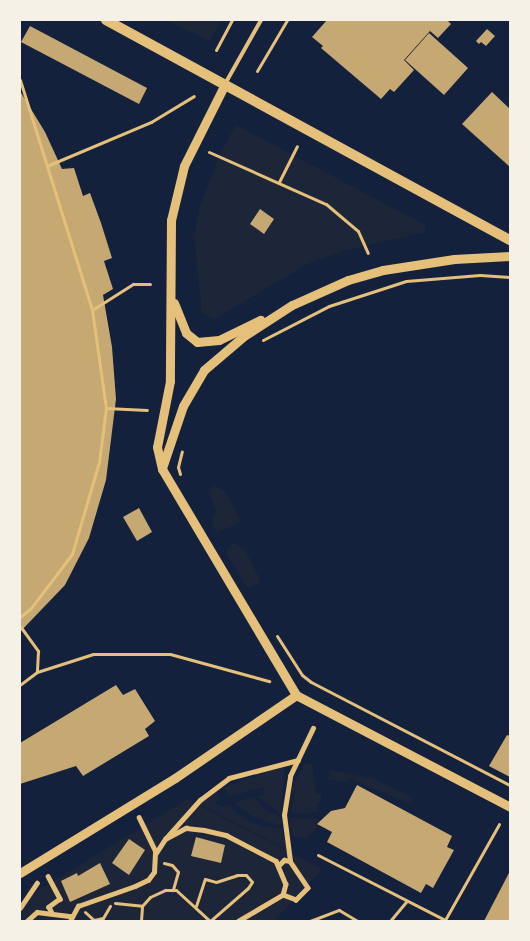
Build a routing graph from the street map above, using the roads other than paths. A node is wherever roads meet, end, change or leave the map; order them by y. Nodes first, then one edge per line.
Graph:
1 (106, 20) edge
2 (261, 20) edge
3 (225, 84) junction
4 (510, 240) edge
5 (510, 256) edge
6 (171, 296) junction
7 (292, 305) junction
8 (162, 469) junction
9 (296, 695) junction
10 (313, 728) dead end
11 (298, 760) junction
12 (510, 807) edge
13 (140, 818) dead end
14 (165, 839) junction
15 (156, 853) junction
16 (290, 862) junction
17 (279, 864) junction
18 (20, 873) edge
19 (48, 876) dead end
20 (37, 883) dead end
21 (283, 895) junction
22 (20, 908) edge
23 (52, 913) junction
24 (70, 918) edge
25 (27, 921) edge
26 (239, 921) edge

1 - 3 main road
2 - 3 lane
3 - 4 main road
3 - 6 street
5 - 7 street
6 - 7 street
6 - 8 street
7 - 8 street
8 - 9 street
9 - 12 street
9 - 18 street
10 - 11 street
11 - 14 street
11 - 16 street
13 - 15 street
14 - 15 street
14 - 17 street
15 - 24 street
16 - 17 street
16 - 21 street
17 - 21 street
19 - 23 street
20 - 22 street
21 - 26 street
23 - 24 street
23 - 25 street

